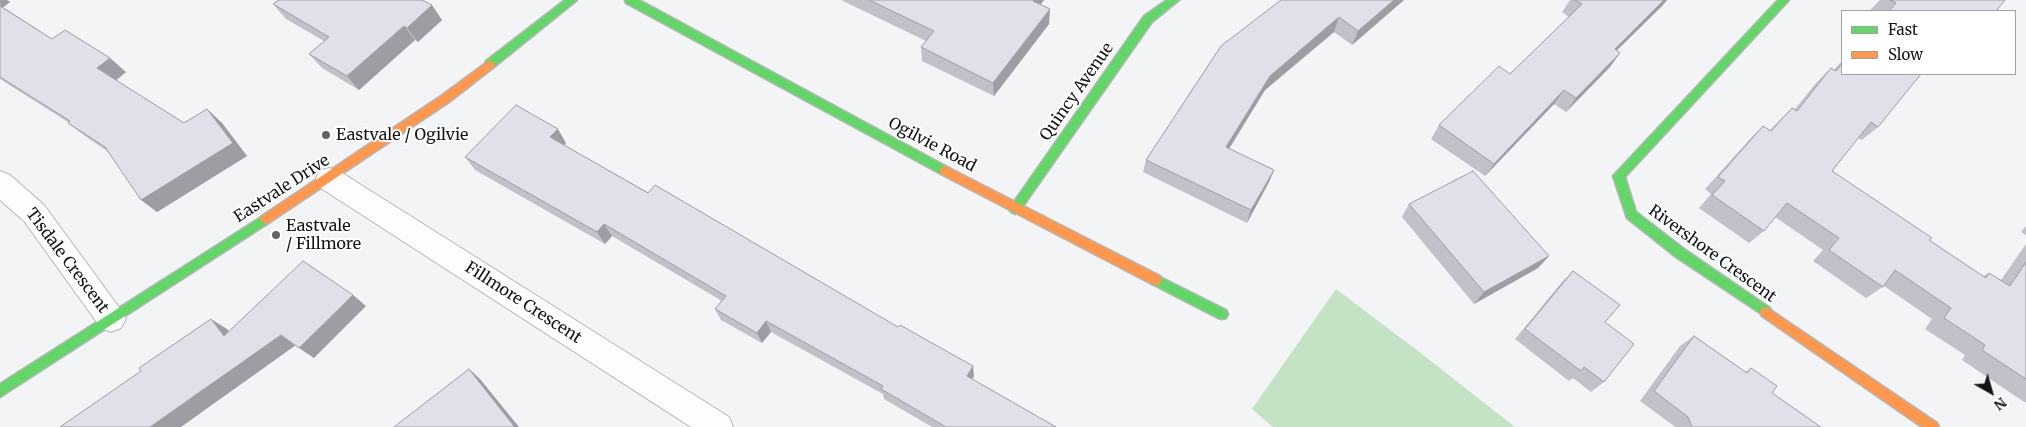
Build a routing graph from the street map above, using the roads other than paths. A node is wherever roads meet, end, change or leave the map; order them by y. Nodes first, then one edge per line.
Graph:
1 (572, 0) edge
2 (630, 0) edge
3 (1174, 0) edge
4 (1784, 0) edge
5 (329, 178) junction
6 (0, 183) edge
7 (1015, 209) junction
8 (1222, 314) dead end
9 (111, 319) junction
10 (0, 391) edge
11 (697, 422) edge
12 (1933, 427) edge

1 - 5 street, Eastvale Drive
2 - 7 street, Ogilvie Road
3 - 7 street, Quincy Avenue
4 - 12 street, Rivershore Crescent
5 - 9 street, Eastvale Drive
5 - 11 street, Fillmore Crescent
6 - 9 street, Tisdale Crescent
7 - 8 street, Ogilvie Road
9 - 10 street, Eastvale Drive

